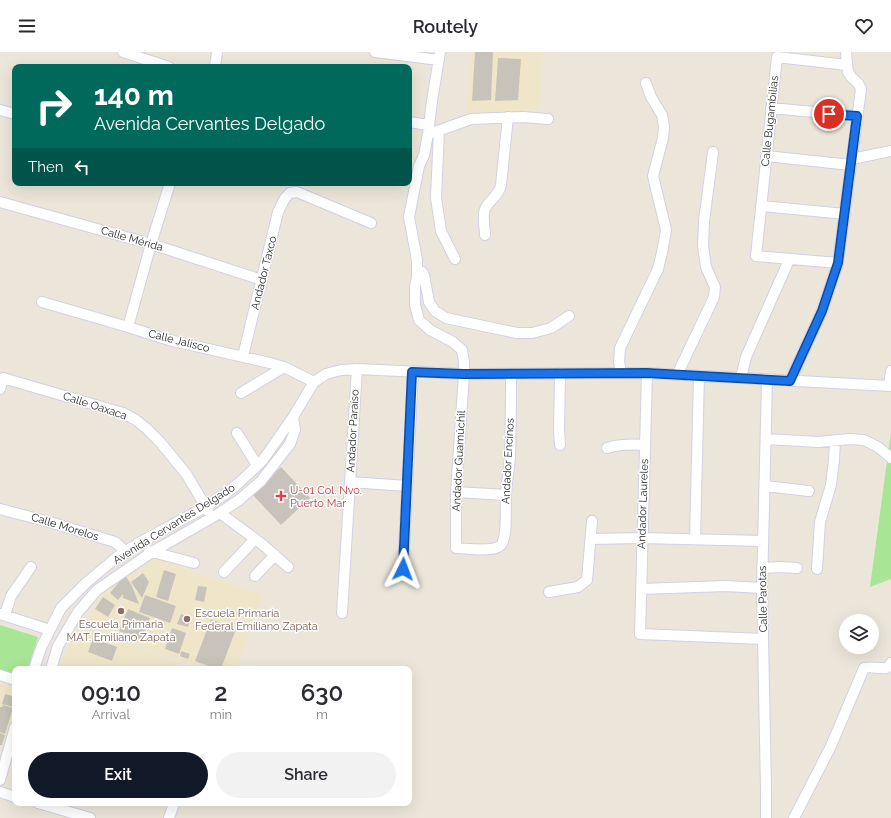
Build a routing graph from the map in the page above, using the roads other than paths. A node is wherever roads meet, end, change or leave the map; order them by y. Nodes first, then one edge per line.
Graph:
1 (123, 52) edge
2 (217, 52) edge
3 (375, 52) edge
4 (846, 52) edge
5 (439, 56) edge
6 (160, 64) edge
7 (215, 64) edge
8 (847, 65) junction
9 (646, 83) dead end
10 (771, 108) junction
11 (0, 110) edge
12 (12, 113) edge
13 (857, 116) junction
14 (508, 117) junction
15 (548, 119) dead end
16 (412, 123) edge
17 (429, 130) junction
18 (438, 131) junction
19 (891, 151) edge
20 (713, 152) dead end
21 (766, 156) junction
22 (851, 162) junction
23 (169, 186) edge
24 (0, 202) edge
25 (761, 206) junction
26 (845, 214) junction
27 (371, 223) dead end
28 (485, 235) dead end
29 (151, 244) junction
30 (455, 259) dead end
31 (789, 260) junction
32 (838, 263) junction
33 (417, 271) junction
34 (262, 280) junction
35 (42, 302) dead end
36 (569, 316) dead end
37 (128, 327) junction
38 (243, 356) junction
39 (284, 367) junction
40 (357, 369) junction
41 (891, 371) edge
42 (412, 372) junction
43 (647, 373) junction
44 (464, 374) junction
45 (511, 374) junction
46 (560, 374) junction
47 (621, 374) junction
48 (677, 375) junction
49 (699, 376) junction
50 (741, 378) junction
51 (767, 380) junction
52 (790, 381) junction
53 (314, 382) junction
54 (890, 386) edge
55 (0, 389) edge
56 (241, 393) dead end
57 (293, 417) junction
58 (238, 433) dead end
59 (766, 439) junction
60 (835, 441) junction
61 (645, 445) junction
62 (560, 446) dead end
63 (606, 448) dead end
64 (891, 458) edge
65 (260, 462) junction
66 (272, 467) junction
67 (350, 482) junction
68 (407, 486) junction
69 (764, 486) junction
70 (809, 491) dead end
71 (456, 492) junction
72 (506, 495) junction
73 (205, 507) junction
74 (0, 509) edge
75 (216, 516) junction
76 (592, 521) dead end
77 (642, 538) junction
78 (255, 539) junction
79 (591, 539) junction
80 (695, 539) junction
81 (763, 541) junction
82 (137, 544) junction
83 (500, 546) joint
84 (126, 552) junction
85 (152, 552) junction
86 (275, 555) junction
87 (194, 563) dead end
88 (31, 567) dead end
89 (288, 567) dead end
90 (762, 568) junction
91 (797, 568) dead end
92 (403, 569) dead end
93 (817, 569) dead end
94 (224, 572) dead end
95 (255, 576) dead end
96 (762, 588) junction
97 (641, 589) junction
98 (549, 592) dead end
99 (342, 613) dead end
100 (3, 615) edge
101 (50, 630) junction
102 (763, 639) junction
103 (891, 663) edge
104 (35, 666) edge
105 (52, 666) edge
106 (0, 675) edge
107 (12, 679) edge
108 (12, 738) edge
109 (0, 780) edge
110 (0, 792) edge
111 (12, 794) edge
112 (48, 806) edge
113 (173, 806) edge
114 (85, 817) edge
115 (169, 818) edge
116 (766, 818) edge
117 (794, 818) edge

1 - 6 street
2 - 7 street
3 - 5 street
4 - 8 street
5 - 17 street
8 - 10 street, Calle Bugambilias
8 - 13 street
9 - 47 street
10 - 13 street
10 - 21 street, Calle Bugambilias
11 - 12 street
13 - 22 street
14 - 15 street
14 - 18 street
14 - 28 street
16 - 17 street
17 - 18 street
17 - 33 street
18 - 30 street
19 - 22 street
20 - 48 street
21 - 22 street
21 - 25 street, Calle Bugambilias
22 - 26 street
23 - 29 street
24 - 29 street, Calle Mérida
25 - 26 street
25 - 31 street, Calle Bugambilias
26 - 32 street
27 - 34 street, Andador Taxco
29 - 34 street, Calle Mérida
29 - 37 street
31 - 32 street
31 - 50 street
32 - 52 street
33 - 36 street
33 - 44 street
34 - 38 street, Andador Taxco
35 - 37 street, Calle Jalisco
37 - 38 street, Calle Jalisco
38 - 39 street, Calle Jalisco
39 - 53 street, Calle Jalisco
39 - 56 street
40 - 42 street
40 - 53 street
40 - 67 street, Andador Paraíso
41 - 54 street
42 - 44 street
42 - 68 street
43 - 47 street
43 - 48 street
43 - 61 street, Andador Laureles
44 - 45 street
44 - 71 street, Andador Guamúchil
45 - 46 street
45 - 72 street, Andador Encinos
46 - 47 street
46 - 62 street
48 - 49 street
49 - 50 street
49 - 80 street
50 - 51 street
51 - 52 street
51 - 59 street, Calle Parotas
52 - 54 street
53 - 57 street, Avenida Cervantes Delgado
55 - 73 street, Calle Oaxaca
57 - 65 street, Avenida Cervantes Delgado
57 - 66 street
58 - 65 street
59 - 60 street
59 - 69 street, Calle Parotas
60 - 64 street
60 - 93 street
61 - 63 street
61 - 77 street, Andador Laureles
65 - 66 street
65 - 73 street, Avenida Cervantes Delgado
66 - 75 street
67 - 68 street
67 - 99 street, Andador Paraíso
68 - 92 street
69 - 70 street
69 - 81 street, Calle Parotas
71 - 72 street
71 - 83 street, Andador Guamúchil
72 - 83 street, Andador Encinos
73 - 75 street, Calle Oaxaca
73 - 82 street, Avenida Cervantes Delgado
74 - 84 street, Calle Morelos
75 - 78 street, Calle Oaxaca
75 - 85 street
76 - 79 street
77 - 79 street
77 - 80 street
77 - 97 street, Andador Laureles
78 - 86 street, Calle Oaxaca
78 - 94 street
79 - 98 street
80 - 81 street
81 - 90 street, Calle Parotas
82 - 84 street, Avenida Cervantes Delgado
82 - 85 street
84 - 101 street, Avenida Cervantes Delgado
85 - 87 street
85 - 105 street
86 - 89 street, Calle Oaxaca
86 - 95 street
88 - 100 street
90 - 91 street
90 - 96 street, Calle Parotas
96 - 97 street
96 - 102 street, Calle Parotas
97 - 102 street, Andador Laureles
100 - 101 street
101 - 104 street, Avenida Cervantes Delgado
102 - 116 street, Calle Parotas
103 - 117 street
106 - 107 street
108 - 109 street
110 - 111 street
112 - 114 street
113 - 115 street

